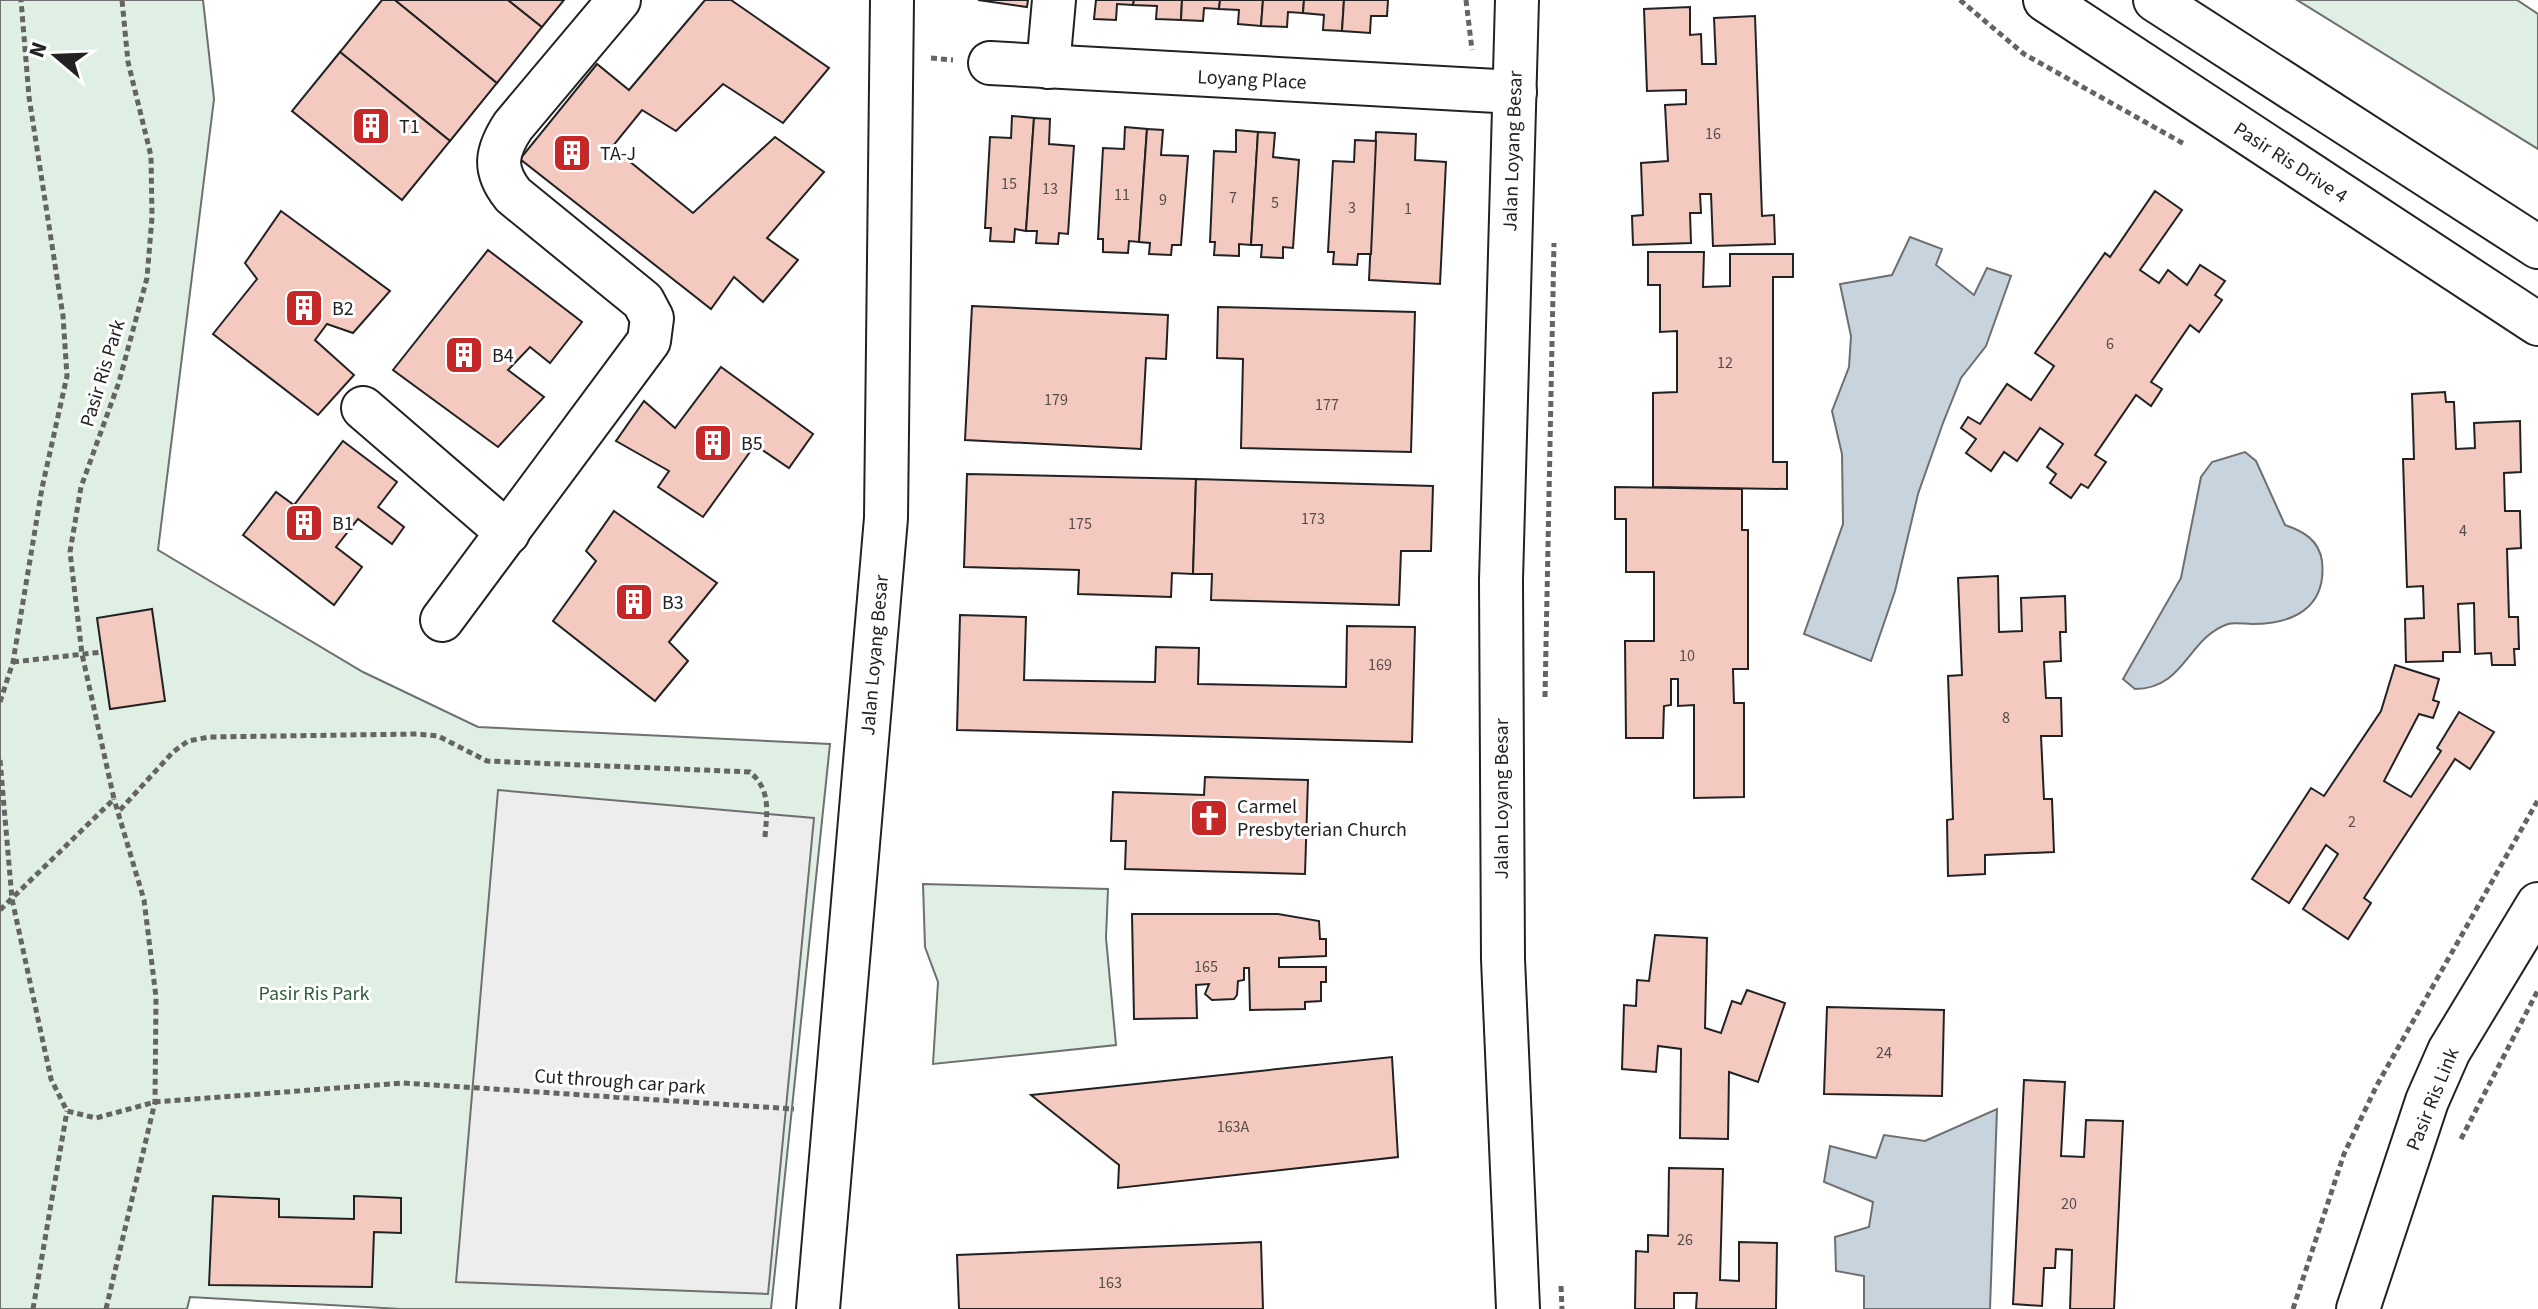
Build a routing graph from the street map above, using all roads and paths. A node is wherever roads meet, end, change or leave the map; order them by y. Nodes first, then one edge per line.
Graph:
1 (21, 0) edge
2 (122, 0) edge
3 (619, 0) edge
4 (892, 0) edge
5 (1054, 0) edge
6 (1466, 0) edge
7 (1517, 0) edge
8 (2045, 0) edge
9 (2155, 0) edge
10 (891, 54) junction
11 (990, 63) joint
12 (1048, 67) junction
13 (1495, 92) junction
14 (1553, 235) dead end
15 (2538, 247) edge
16 (2538, 324) edge
17 (363, 408) dead end
18 (508, 533) junction
19 (442, 620) dead end
20 (102, 652) dead end
21 (82, 654) junction
22 (13, 662) junction
23 (0, 702) edge
24 (1545, 710) dead end
25 (0, 760) edge
26 (114, 799) junction
27 (120, 810) junction
28 (765, 837) dead end
29 (12, 899) junction
30 (2538, 904) edge
31 (0, 910) edge
32 (2538, 990) edge
33 (155, 1102) junction
34 (67, 1111) junction
35 (835, 1112) junction
36 (2456, 1151) dead end
37 (1560, 1277) dead end
38 (33, 1309) edge
39 (106, 1309) edge
40 (818, 1309) edge
41 (1518, 1309) edge
42 (1562, 1309) edge
43 (2358, 1309) edge

1 - 22 path
2 - 21 path, Pasir Ris Park
3 - 18 street
4 - 10 street, Jalan Loyang Besar
5 - 12 street
6 - 13 path
7 - 13 street, Jalan Loyang Besar
8 - 16 street, Pasir Ris Drive 4
9 - 15 street
10 - 11 path
10 - 35 street, Jalan Loyang Besar
11 - 12 street, Loyang Place
12 - 13 street, Loyang Place
13 - 41 street, Jalan Loyang Besar
14 - 24 path
17 - 18 street
18 - 19 street
20 - 21 path
21 - 22 path
21 - 26 path, Pasir Ris Park
22 - 23 path
25 - 29 path
26 - 27 path, Pasir Ris Park
26 - 29 path
27 - 28 path
27 - 33 path, Pasir Ris Park
29 - 31 path
29 - 34 path
30 - 43 street, Pasir Ris Link
32 - 36 path
33 - 34 path, Cut through car park
33 - 35 path, Cut through car park
33 - 39 path, Pasir Ris Park
34 - 38 path
35 - 40 street, Jalan Loyang Besar
37 - 42 path

